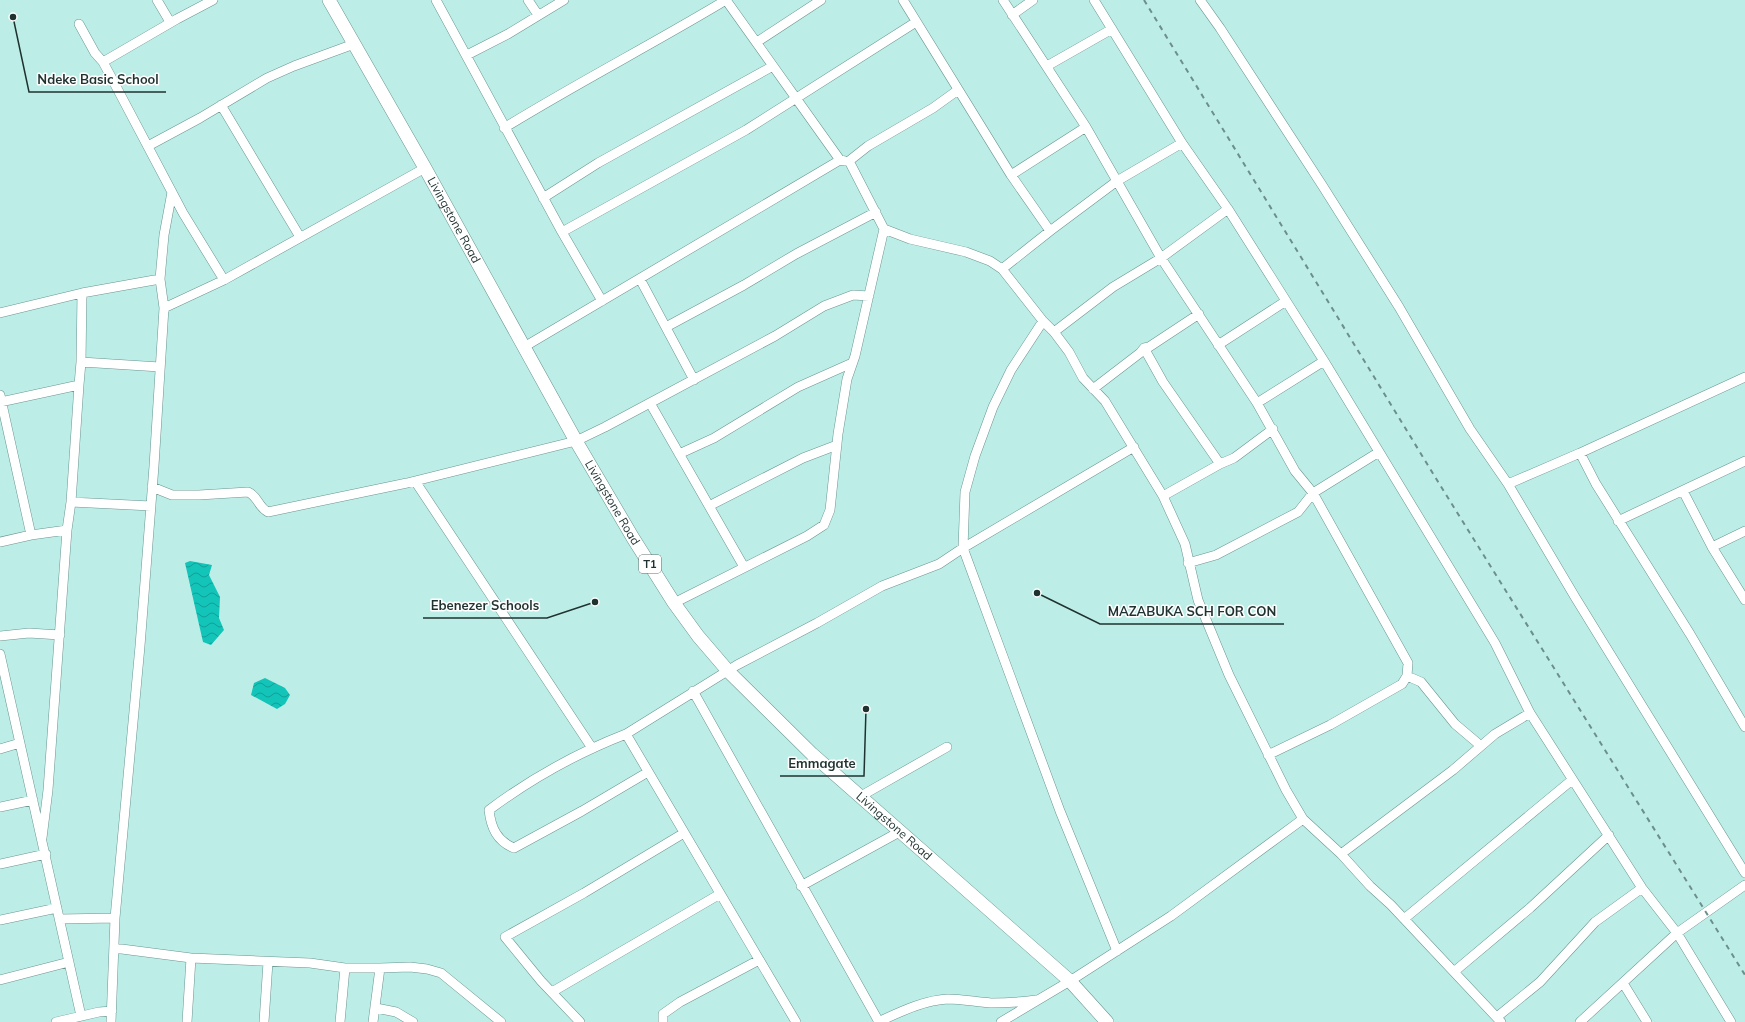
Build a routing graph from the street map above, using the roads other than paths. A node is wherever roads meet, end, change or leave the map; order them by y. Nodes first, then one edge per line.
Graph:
1 (157, 0) edge
2 (213, 0) edge
3 (329, 0) edge
4 (436, 0) edge
5 (528, 0) edge
6 (564, 0) edge
7 (726, 0) edge
8 (821, 0) edge
9 (1003, 0) edge
10 (1033, 0) edge
11 (1094, 0) edge
12 (1200, 0) edge
13 (908, 2) edge
14 (538, 15) junction
15 (1012, 15) junction
16 (170, 22) junction
17 (916, 22) junction
18 (79, 24) dead end
19 (1112, 29) junction
20 (757, 42) junction
21 (354, 44) junction
22 (467, 55) junction
23 (103, 62) junction
24 (773, 66) junction
25 (1047, 66) junction
26 (958, 90) junction
27 (796, 100) junction
28 (221, 105) junction
29 (1086, 127) junction
30 (504, 128) junction
31 (1182, 143) junction
32 (148, 146) junction
33 (844, 161) junction
34 (425, 168) junction
35 (1011, 175) junction
36 (1117, 181) junction
37 (172, 192) junction
38 (543, 198) junction
39 (1228, 209) junction
40 (876, 212) junction
41 (884, 229) junction
42 (1050, 230) junction
43 (562, 232) junction
44 (300, 237) junction
45 (1161, 258) junction
46 (1002, 269) junction
47 (160, 279) junction
48 (640, 279) junction
49 (224, 280) junction
50 (82, 293) junction
51 (868, 296) junction
52 (602, 301) junction
53 (1286, 301) junction
54 (164, 308) junction
55 (0, 313) edge
56 (1199, 314) junction
57 (1043, 321) junction
58 (666, 327) junction
59 (1054, 332) junction
60 (1218, 345) junction
61 (524, 346) junction
62 (1144, 348) junction
63 (1324, 361) junction
64 (81, 362) junction
65 (852, 363) junction
66 (160, 367) junction
67 (1745, 377) edge
68 (694, 380) junction
69 (79, 385) junction
70 (1093, 389) junction
71 (0, 400) edge
72 (650, 403) junction
73 (1257, 403) junction
74 (1273, 429) junction
75 (576, 441) junction
76 (837, 445) junction
77 (1134, 447) junction
78 (1378, 452) junction
79 (1580, 453) junction
80 (679, 454) junction
81 (1745, 461) edge
82 (1220, 464) junction
83 (414, 481) junction
84 (1508, 484) junction
85 (152, 487) junction
86 (1683, 490) junction
87 (1313, 493) junction
88 (1164, 496) junction
89 (70, 502) junction
90 (151, 506) junction
91 (709, 506) junction
92 (1618, 521) junction
93 (67, 530) junction
94 (1745, 531) edge
95 (30, 535) junction
96 (0, 542) edge
97 (1712, 547) junction
98 (963, 548) junction
99 (1188, 563) junction
100 (744, 567) junction
101 (1745, 600) edge
102 (674, 603) junction
103 (60, 635) junction
104 (0, 636) edge
105 (0, 654) edge
106 (728, 671) junction
107 (1407, 676) junction
108 (4, 691) edge
109 (693, 691) junction
110 (1530, 713) junction
111 (1745, 727) edge
112 (626, 734) junction
113 (20, 743) junction
114 (1481, 746) junction
115 (947, 747) dead end
116 (0, 748) edge
117 (592, 748) junction
118 (1268, 755) junction
119 (648, 772) junction
120 (1572, 780) junction
121 (861, 796) junction
122 (33, 800) junction
123 (0, 807) edge
124 (1303, 819) junction
125 (901, 832) junction
126 (684, 833) junction
127 (1609, 835) junction
128 (42, 838) junction
129 (46, 854) junction
130 (1341, 854) junction
131 (0, 864) edge
132 (1745, 873) edge
133 (1745, 884) edge
134 (801, 886) junction
135 (1642, 888) junction
136 (720, 894) junction
137 (57, 908) junction
138 (115, 918) junction
139 (60, 919) junction
140 (1404, 919) junction
141 (0, 920) edge
142 (1677, 933) junction
143 (114, 948) junction
144 (1117, 951) junction
145 (191, 958) junction
146 (759, 960) junction
147 (69, 962) junction
148 (268, 962) junction
149 (345, 968) junction
150 (380, 968) junction
151 (1455, 971) junction
152 (0, 980) edge
153 (1070, 981) junction
154 (1623, 983) junction
155 (552, 992) junction
156 (1040, 1000) junction
157 (376, 1008) junction
158 (112, 1011) junction
159 (81, 1016) junction
160 (1499, 1020) edge
161 (792, 1021) edge
162 (56, 1022) edge
163 (111, 1022) edge
164 (187, 1022) edge
165 (264, 1022) edge
166 (340, 1022) edge
167 (373, 1022) edge
168 (413, 1022) edge
169 (501, 1022) edge
170 (580, 1022) edge
171 (663, 1022) edge
172 (879, 1022) edge
173 (1001, 1022) edge
174 (1107, 1022) edge
175 (1580, 1022) edge
176 (1647, 1022) edge
177 (1730, 1022) edge

1 - 16 street
2 - 16 street
3 - 21 highway, Livingstone Road / T1
4 - 22 street
5 - 14 street
6 - 14 street
7 - 20 street
7 - 30 street
8 - 20 street
9 - 15 street
10 - 15 street
11 - 19 street
12 - 84 street
13 - 17 street
14 - 22 street
15 - 25 street
16 - 23 street
17 - 26 street
17 - 27 street
18 - 23 street
19 - 25 street
19 - 31 street
20 - 24 street
21 - 28 street
21 - 34 highway, Livingstone Road / T1
22 - 30 street
23 - 32 street
24 - 27 street
24 - 38 street
25 - 29 street
26 - 33 street
26 - 35 street
27 - 33 street
27 - 43 street
28 - 32 street
28 - 44 street
29 - 35 street
29 - 36 street
30 - 38 street
31 - 36 street
31 - 39 street
32 - 37 street
33 - 40 street
33 - 48 street
34 - 44 street
34 - 61 highway, Livingstone Road / T1
35 - 42 street
36 - 42 street
36 - 45 street
37 - 47 street
37 - 49 street
38 - 43 street
39 - 45 street
39 - 53 street
40 - 41 street
40 - 58 street
41 - 46 street
41 - 51 street
42 - 46 street
43 - 52 street
44 - 49 street
45 - 56 street
45 - 59 street
46 - 57 street
47 - 50 street
47 - 54 street
48 - 52 street
48 - 58 street
49 - 54 street
50 - 55 street
50 - 64 street
51 - 65 street
51 - 68 street
52 - 61 street
53 - 60 street
53 - 63 street
54 - 66 street
56 - 60 street
56 - 62 street
57 - 59 street
57 - 98 street
58 - 68 street
59 - 70 street
60 - 73 street
61 - 75 highway, Livingstone Road / T1
62 - 70 street
62 - 82 street
63 - 73 street
63 - 78 street
64 - 66 street
64 - 69 street
65 - 76 street
65 - 80 street
66 - 85 street
67 - 79 street
68 - 72 street
69 - 71 street
69 - 89 street
70 - 77 street
71 - 95 street
72 - 75 street
72 - 80 street
73 - 74 street
74 - 82 street
74 - 87 street
75 - 83 street
75 - 102 highway, Livingstone Road / T1
76 - 91 street
76 - 100 street
77 - 88 street
77 - 98 street
78 - 87 street
78 - 110 street
79 - 84 street
79 - 92 street
80 - 91 street
81 - 86 street
82 - 88 street
83 - 85 street
83 - 117 street
84 - 132 street
85 - 90 street
86 - 92 street
86 - 97 street
87 - 99 street
87 - 107 street
88 - 99 street
89 - 90 street
89 - 93 street
90 - 138 street
91 - 100 street
92 - 111 street
93 - 95 street
93 - 103 street
94 - 97 street
95 - 96 street
97 - 101 street
98 - 106 street
98 - 144 street
99 - 118 street
100 - 102 street
102 - 106 highway, Livingstone Road / T1
103 - 104 street
103 - 128 street
105 - 108 street
106 - 109 street
106 - 121 highway, Livingstone Road / T1
107 - 114 street
107 - 118 street
108 - 113 street
109 - 112 street
109 - 134 street
110 - 114 street
110 - 120 street
112 - 117 street
112 - 119 street
113 - 116 street
113 - 122 street
114 - 130 street
115 - 121 street
117 - 119 street
118 - 124 street
119 - 126 street
120 - 127 street
120 - 140 street
121 - 125 highway, Livingstone Road / T1
122 - 123 street
122 - 128 street
124 - 130 street
124 - 144 street
125 - 134 street
125 - 153 highway, Livingstone Road / T1
126 - 136 street
126 - 155 street
127 - 135 street
127 - 151 street
128 - 129 street
129 - 131 street
129 - 137 street
130 - 140 street
133 - 142 street
134 - 172 street
135 - 142 street
135 - 160 street
136 - 146 street
136 - 155 street
137 - 139 street
137 - 141 street
138 - 139 street
138 - 143 street
139 - 147 street
140 - 151 street
142 - 154 street
142 - 177 street
143 - 145 street
143 - 158 street
144 - 153 street
145 - 148 street
145 - 164 street
146 - 161 street
146 - 171 street
147 - 152 street
147 - 159 street
148 - 149 street
148 - 165 street
149 - 150 street
149 - 166 street
150 - 157 street
150 - 169 street
151 - 160 street
153 - 156 street
153 - 174 highway, Livingstone Road / T1
154 - 175 street
154 - 176 street
155 - 170 street
156 - 172 street
156 - 173 street
157 - 167 street
157 - 168 street
158 - 159 street
158 - 163 street
159 - 162 street

